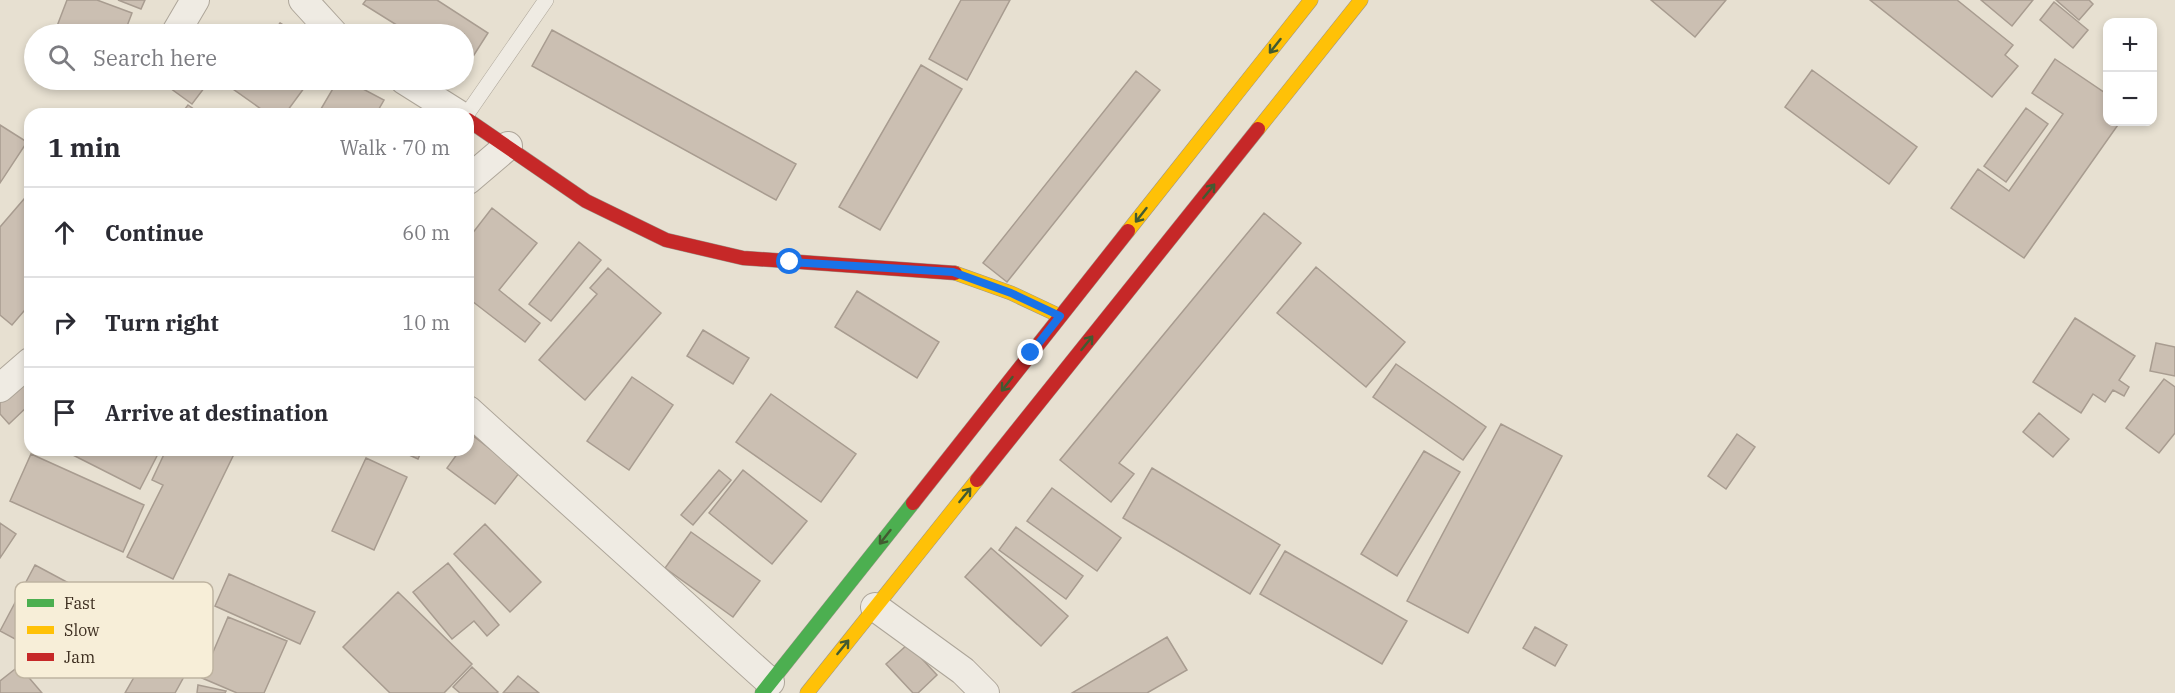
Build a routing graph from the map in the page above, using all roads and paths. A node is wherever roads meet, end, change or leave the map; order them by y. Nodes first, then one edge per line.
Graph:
1 (195, 0) edge
2 (303, 0) edge
3 (546, 0) edge
4 (1311, 0) edge
5 (1361, 0) edge
6 (181, 24) edge
7 (325, 24) edge
8 (420, 90) edge
9 (448, 108) edge
10 (471, 108) edge
11 (474, 124) edge
12 (508, 146) junction
13 (474, 175) edge
14 (1060, 316) junction
15 (24, 367) edge
16 (0, 388) edge
17 (474, 416) edge
18 (875, 607) junction
19 (766, 688) edge
20 (807, 693) edge
21 (985, 693) edge

1 - 6 street
2 - 7 street
3 - 10 lane
4 -> 14 main road
18 -> 5 main road
8 - 9 street
11 - 12 main road
12 - 13 street
12 - 14 main road
14 -> 19 main road
15 - 16 street
17 - 19 street
20 -> 18 main road
18 - 21 street

